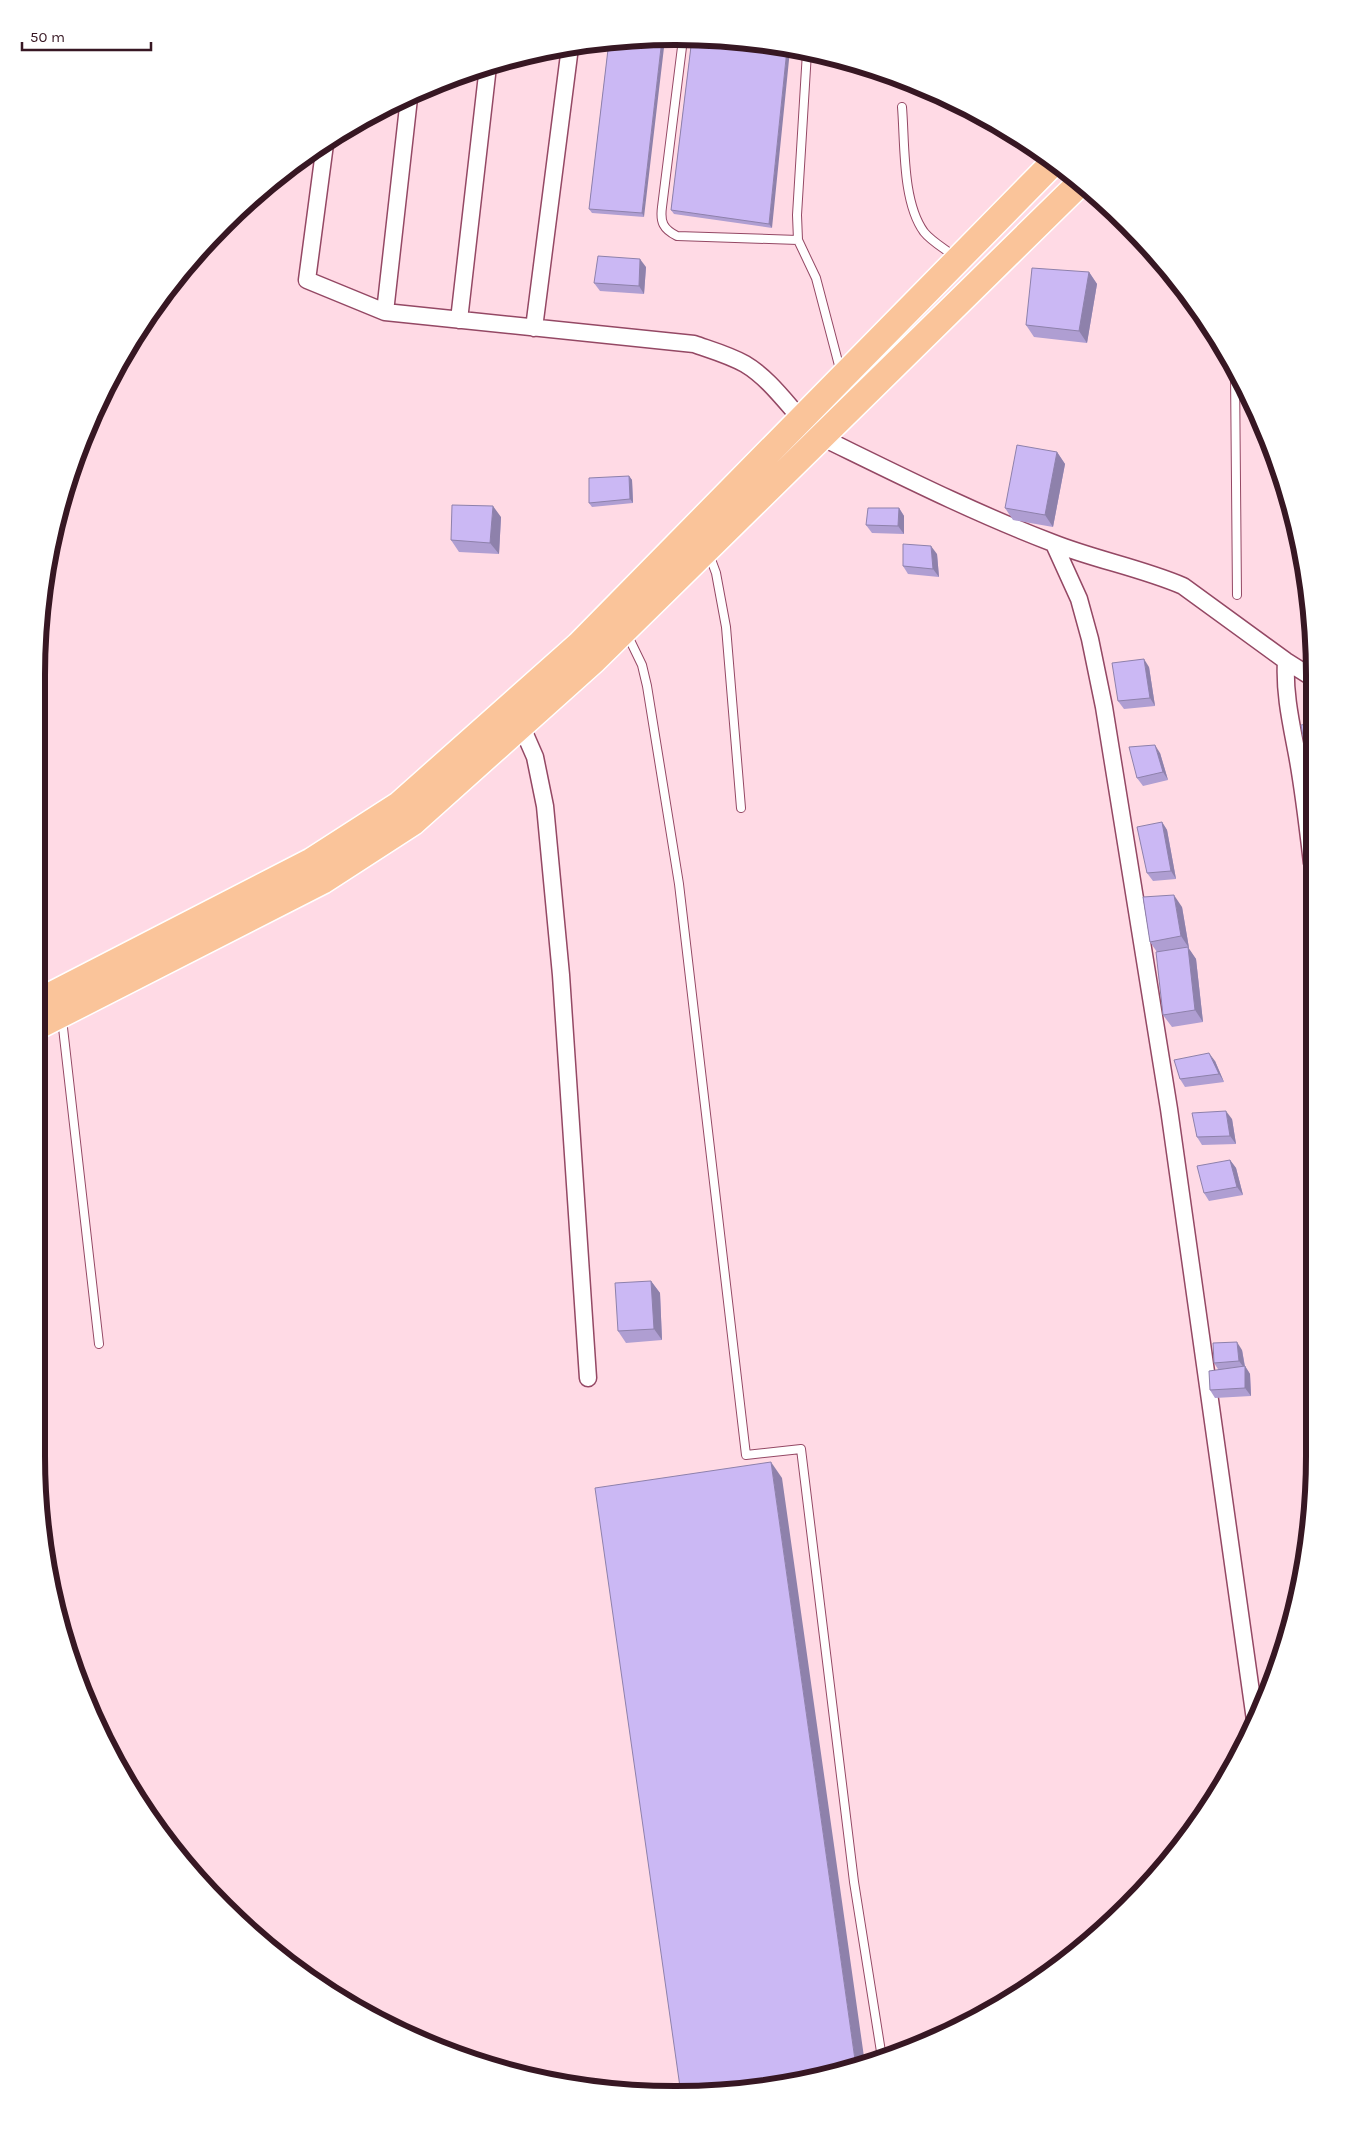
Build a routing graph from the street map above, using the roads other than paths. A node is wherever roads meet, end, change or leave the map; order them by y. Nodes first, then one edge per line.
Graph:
1 (682, 45) edge
2 (569, 54) edge
3 (807, 59) edge
4 (487, 74) edge
5 (408, 105) edge
6 (902, 106) dead end
7 (324, 152) edge
8 (1049, 167) edge
9 (1075, 188) edge
10 (798, 240) junction
11 (958, 259) junction
12 (385, 312) junction
13 (458, 320) junction
14 (534, 328) junction
15 (842, 377) junction
16 (1235, 385) edge
17 (801, 419) junction
18 (821, 437) junction
19 (1054, 544) junction
20 (707, 550) junction
21 (1236, 595) dead end
22 (625, 630) junction
23 (1286, 661) junction
24 (1306, 674) edge
25 (521, 726) junction
26 (741, 808) dead end
27 (1306, 819) edge
28 (48, 1013) edge
29 (99, 1344) dead end
30 (588, 1378) dead end
31 (1252, 1709) edge
32 (881, 2052) edge

1 - 10 lane
2 - 14 street
3 - 10 lane
4 - 13 street
5 - 12 street
6 - 11 lane
7 - 12 street
8 - 11 highway
9 - 18 highway
10 - 15 lane
11 - 15 highway
12 - 13 street
13 - 14 street
14 - 17 street
15 - 17 highway
16 - 21 lane
17 - 28 highway
18 - 19 street
18 - 20 highway
19 - 23 street
19 - 31 street
20 - 22 highway
20 - 26 lane
22 - 25 highway
22 - 32 lane
23 - 24 street
23 - 27 street
25 - 28 highway
25 - 30 street
28 - 29 lane

